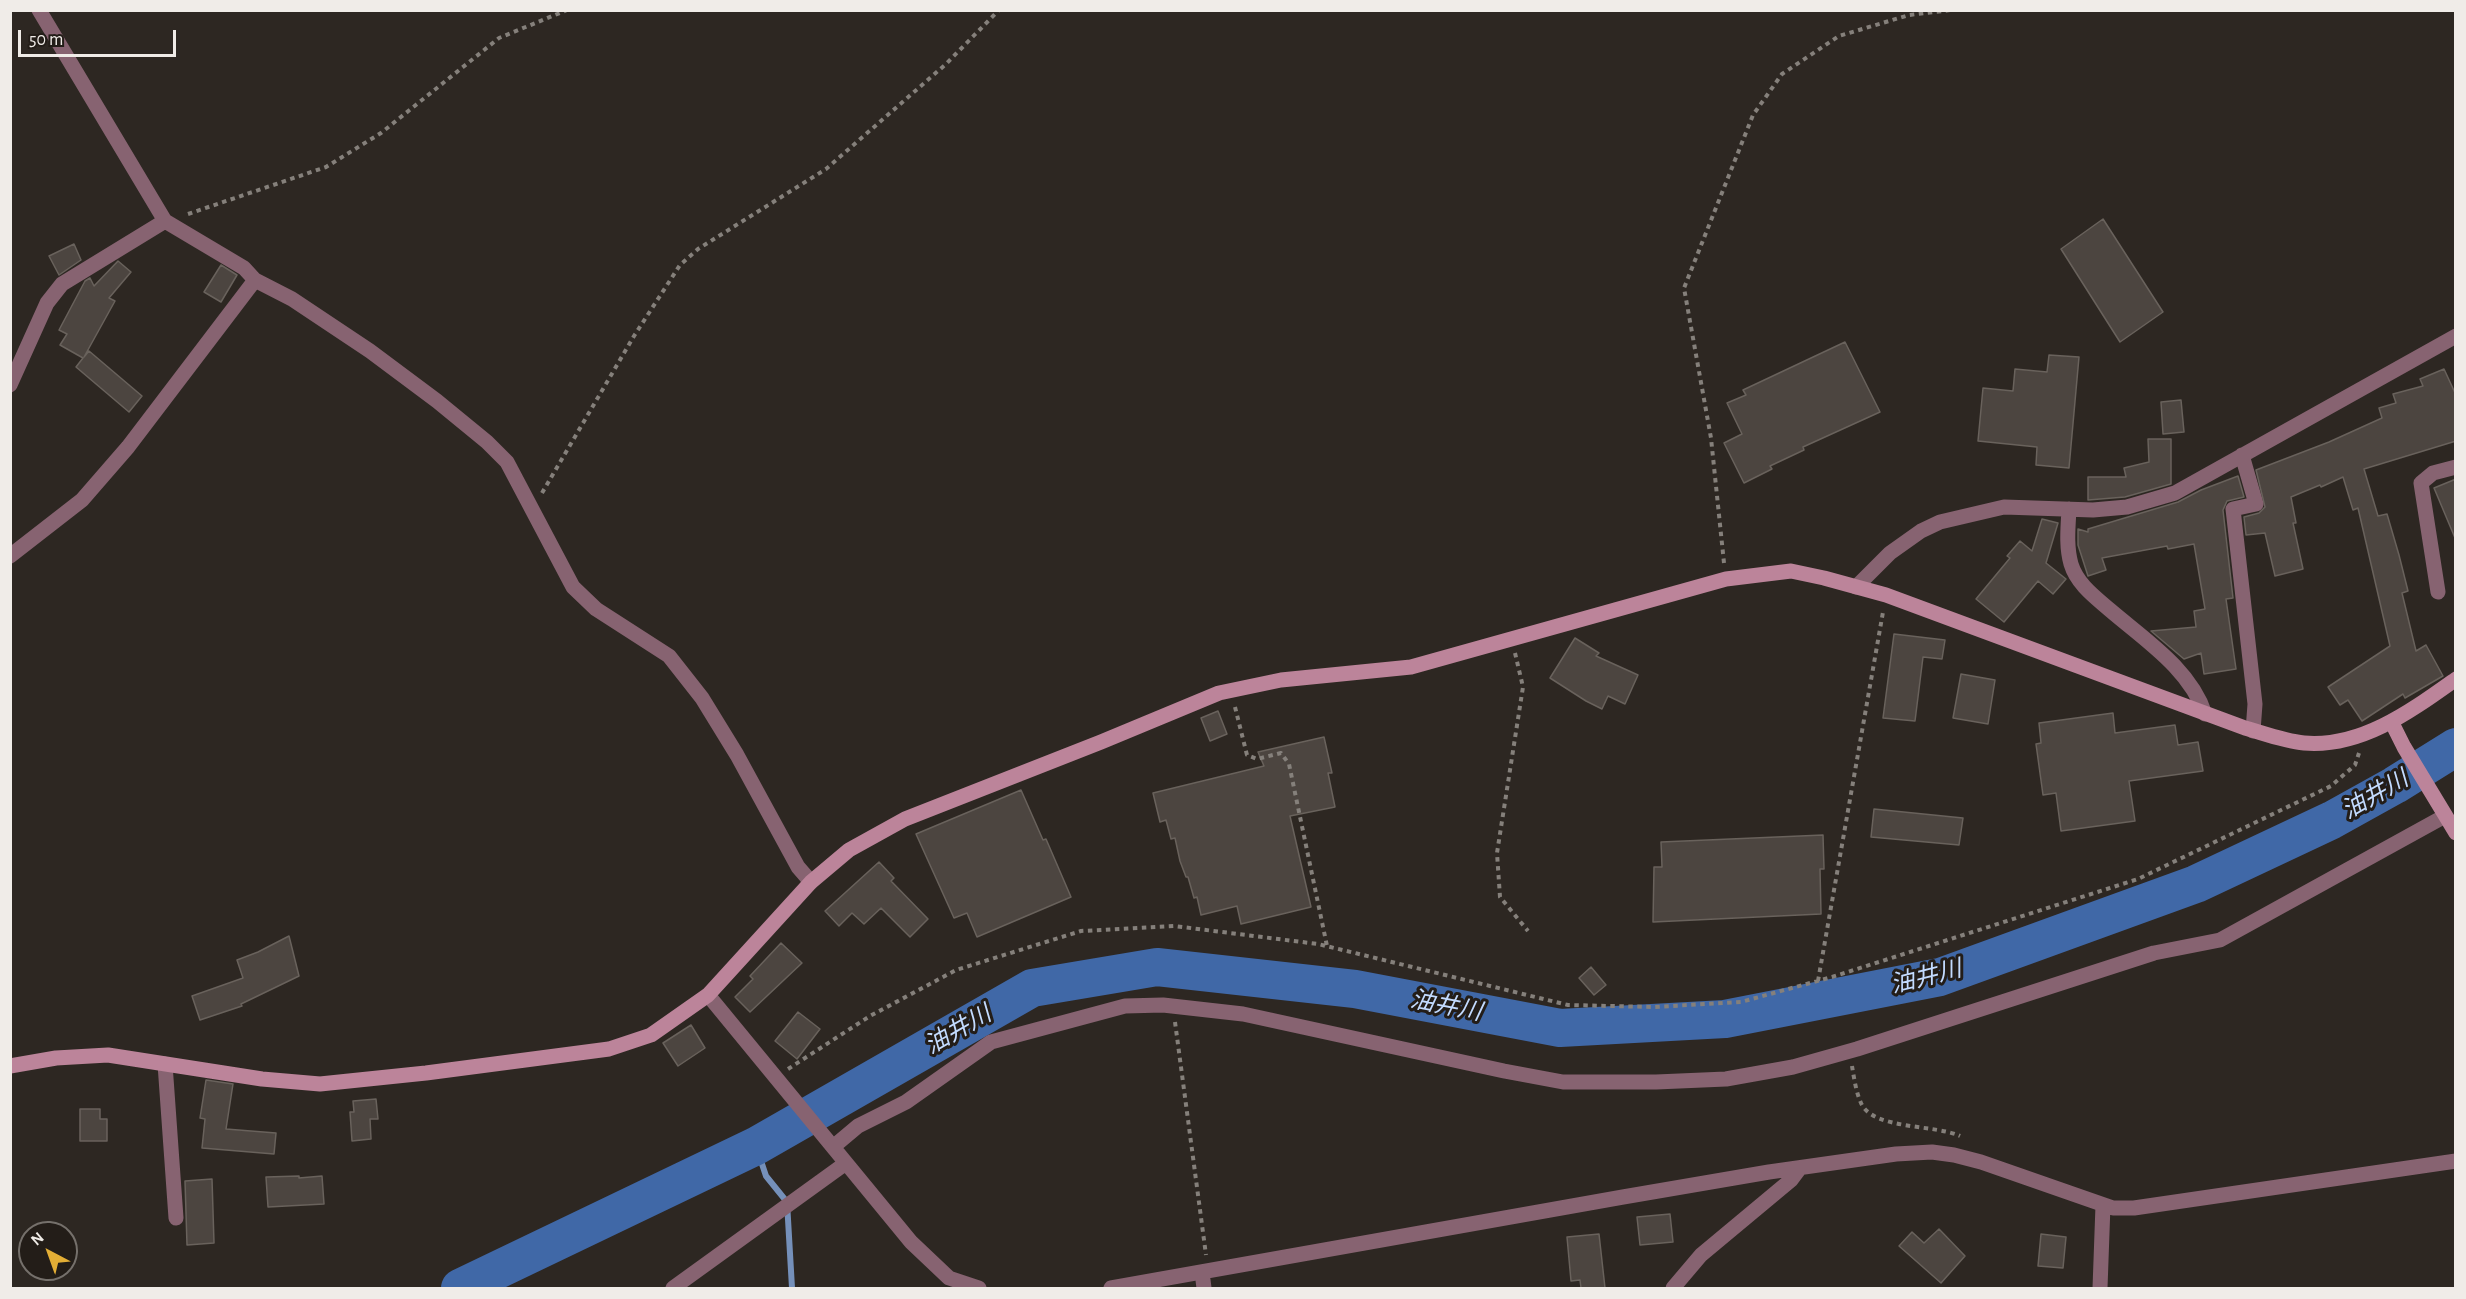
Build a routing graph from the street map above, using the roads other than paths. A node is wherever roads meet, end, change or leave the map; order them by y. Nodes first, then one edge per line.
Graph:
1 (39, 10) edge
2 (165, 221) junction
3 (255, 279) junction
4 (2456, 336) edge
5 (10, 385) edge
6 (2242, 455) junction
7 (2456, 467) edge
8 (2068, 509) junction
9 (10, 556) edge
10 (1856, 587) junction
11 (2438, 592) dead end
12 (2456, 679) edge
13 (2205, 714) junction
14 (2392, 723) junction
15 (2253, 731) junction
16 (2442, 810) junction
17 (2456, 833) edge
18 (811, 882) junction
19 (708, 995) junction
20 (165, 1064) junction
21 (10, 1066) edge
22 (833, 1147) junction
23 (2456, 1161) edge
24 (846, 1162) junction
25 (1800, 1168) junction
26 (2103, 1205) junction
27 (176, 1218) dead end
28 (1205, 1272) junction
29 (946, 1283) edge
30 (672, 1288) edge
31 (979, 1288) edge
32 (1112, 1288) edge
33 (1204, 1288) edge
34 (1673, 1288) edge
35 (2100, 1288) edge

1 - 2 street
2 - 3 street
2 - 5 street
3 - 9 street
3 - 18 street
4 - 6 street
6 - 8 street
6 - 15 street
7 - 11 street
8 - 10 street
8 - 13 street
10 - 13 street
10 - 18 street
12 - 14 street
13 - 15 street
14 - 15 street
14 - 16 street
16 - 17 street
16 - 22 street
18 - 19 street
19 - 20 street
19 - 22 street
20 - 21 street
20 - 27 street
22 - 24 street
23 - 26 street
24 - 29 street
24 - 30 street
25 - 26 street
25 - 28 street
25 - 34 street
26 - 35 street
28 - 32 street
28 - 33 street
29 - 31 street

